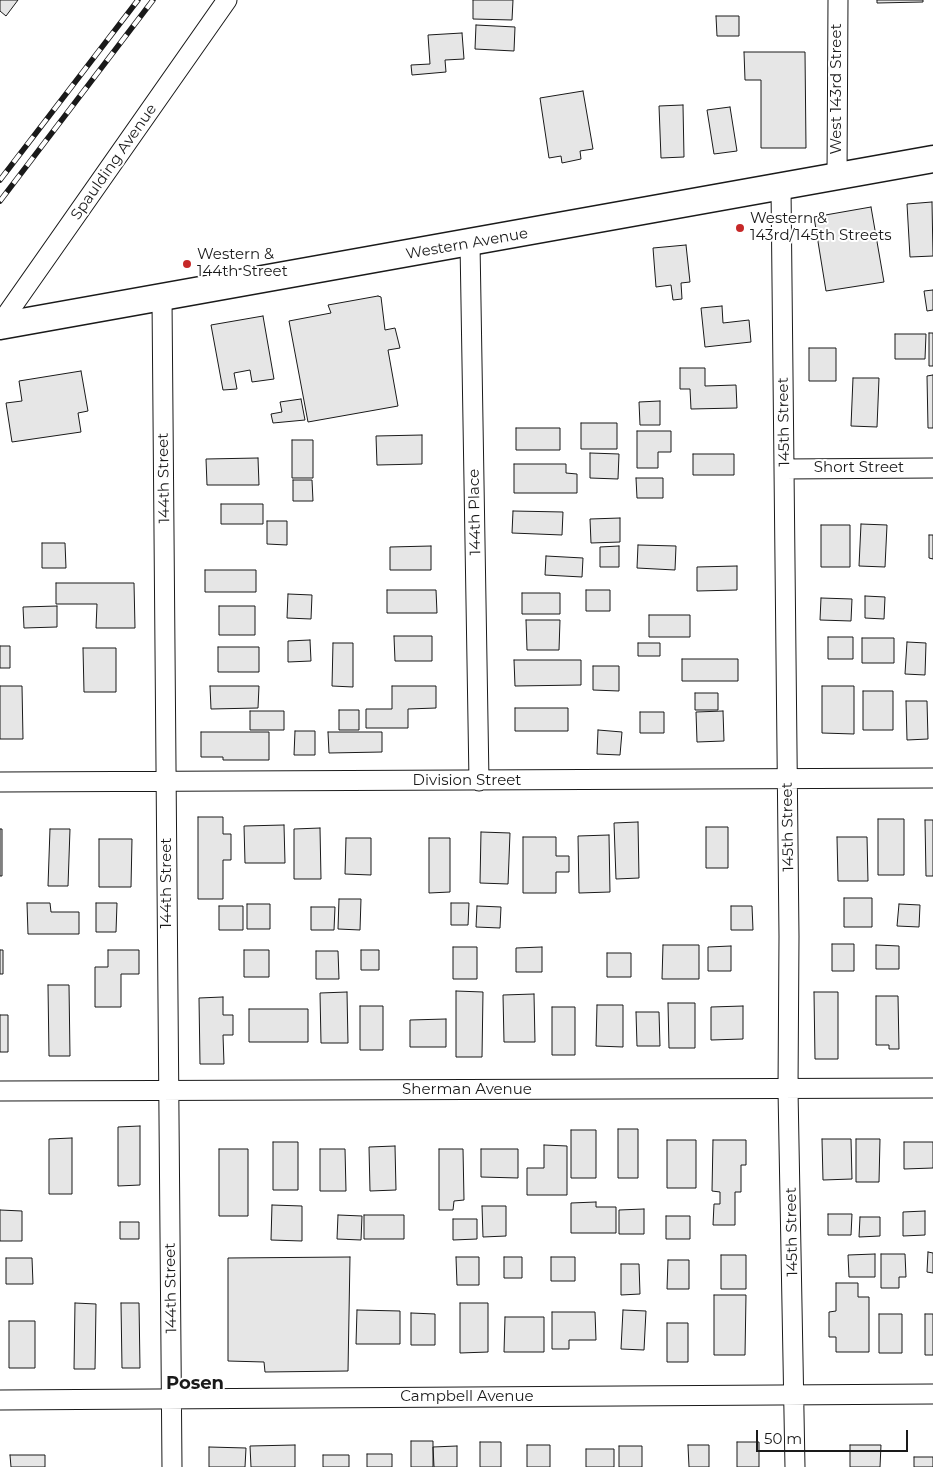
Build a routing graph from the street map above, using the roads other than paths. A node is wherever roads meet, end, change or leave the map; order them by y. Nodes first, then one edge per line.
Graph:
1 (227, 0) edge
2 (838, 0) edge
3 (933, 159) edge
4 (837, 178) junction
5 (781, 188) junction
6 (470, 243) junction
7 (162, 299) junction
8 (0, 325) edge
9 (784, 468) junction
10 (933, 468) edge
11 (933, 778) edge
12 (788, 779) junction
13 (0, 782) edge
14 (166, 782) junction
15 (479, 782) junction
16 (933, 1088) edge
17 (169, 1090) junction
18 (788, 1090) junction
19 (0, 1091) edge
20 (933, 1394) edge
21 (794, 1395) junction
22 (172, 1399) junction
23 (0, 1400) edge
24 (172, 1467) edge
25 (794, 1467) edge

1 - 8 street, Spaulding Avenue
2 - 4 street, West 143rd Street
3 - 4 main road, Western Avenue
4 - 5 main road, Western Avenue
5 - 6 main road, Western Avenue
5 - 9 street, 145th Street
6 - 7 main road, Western Avenue
6 - 15 street, 144th Place
7 - 8 main road, Western Avenue
7 - 14 street, 144th Street
9 - 10 street, Short Street
9 - 12 street, 145th Street
11 - 12 street, Division Street
12 - 15 street, Division Street
12 - 18 street, 145th Street
13 - 14 street, Division Street
14 - 15 street, Division Street
14 - 17 street, 144th Street
16 - 18 street, Sherman Avenue
17 - 18 street, Sherman Avenue
17 - 19 street, Sherman Avenue
17 - 22 street, 144th Street
18 - 21 street, 145th Street
20 - 21 street, Campbell Avenue
21 - 22 street, Campbell Avenue
21 - 25 street, 145th Street
22 - 23 street, Campbell Avenue
22 - 24 street, 144th Street

